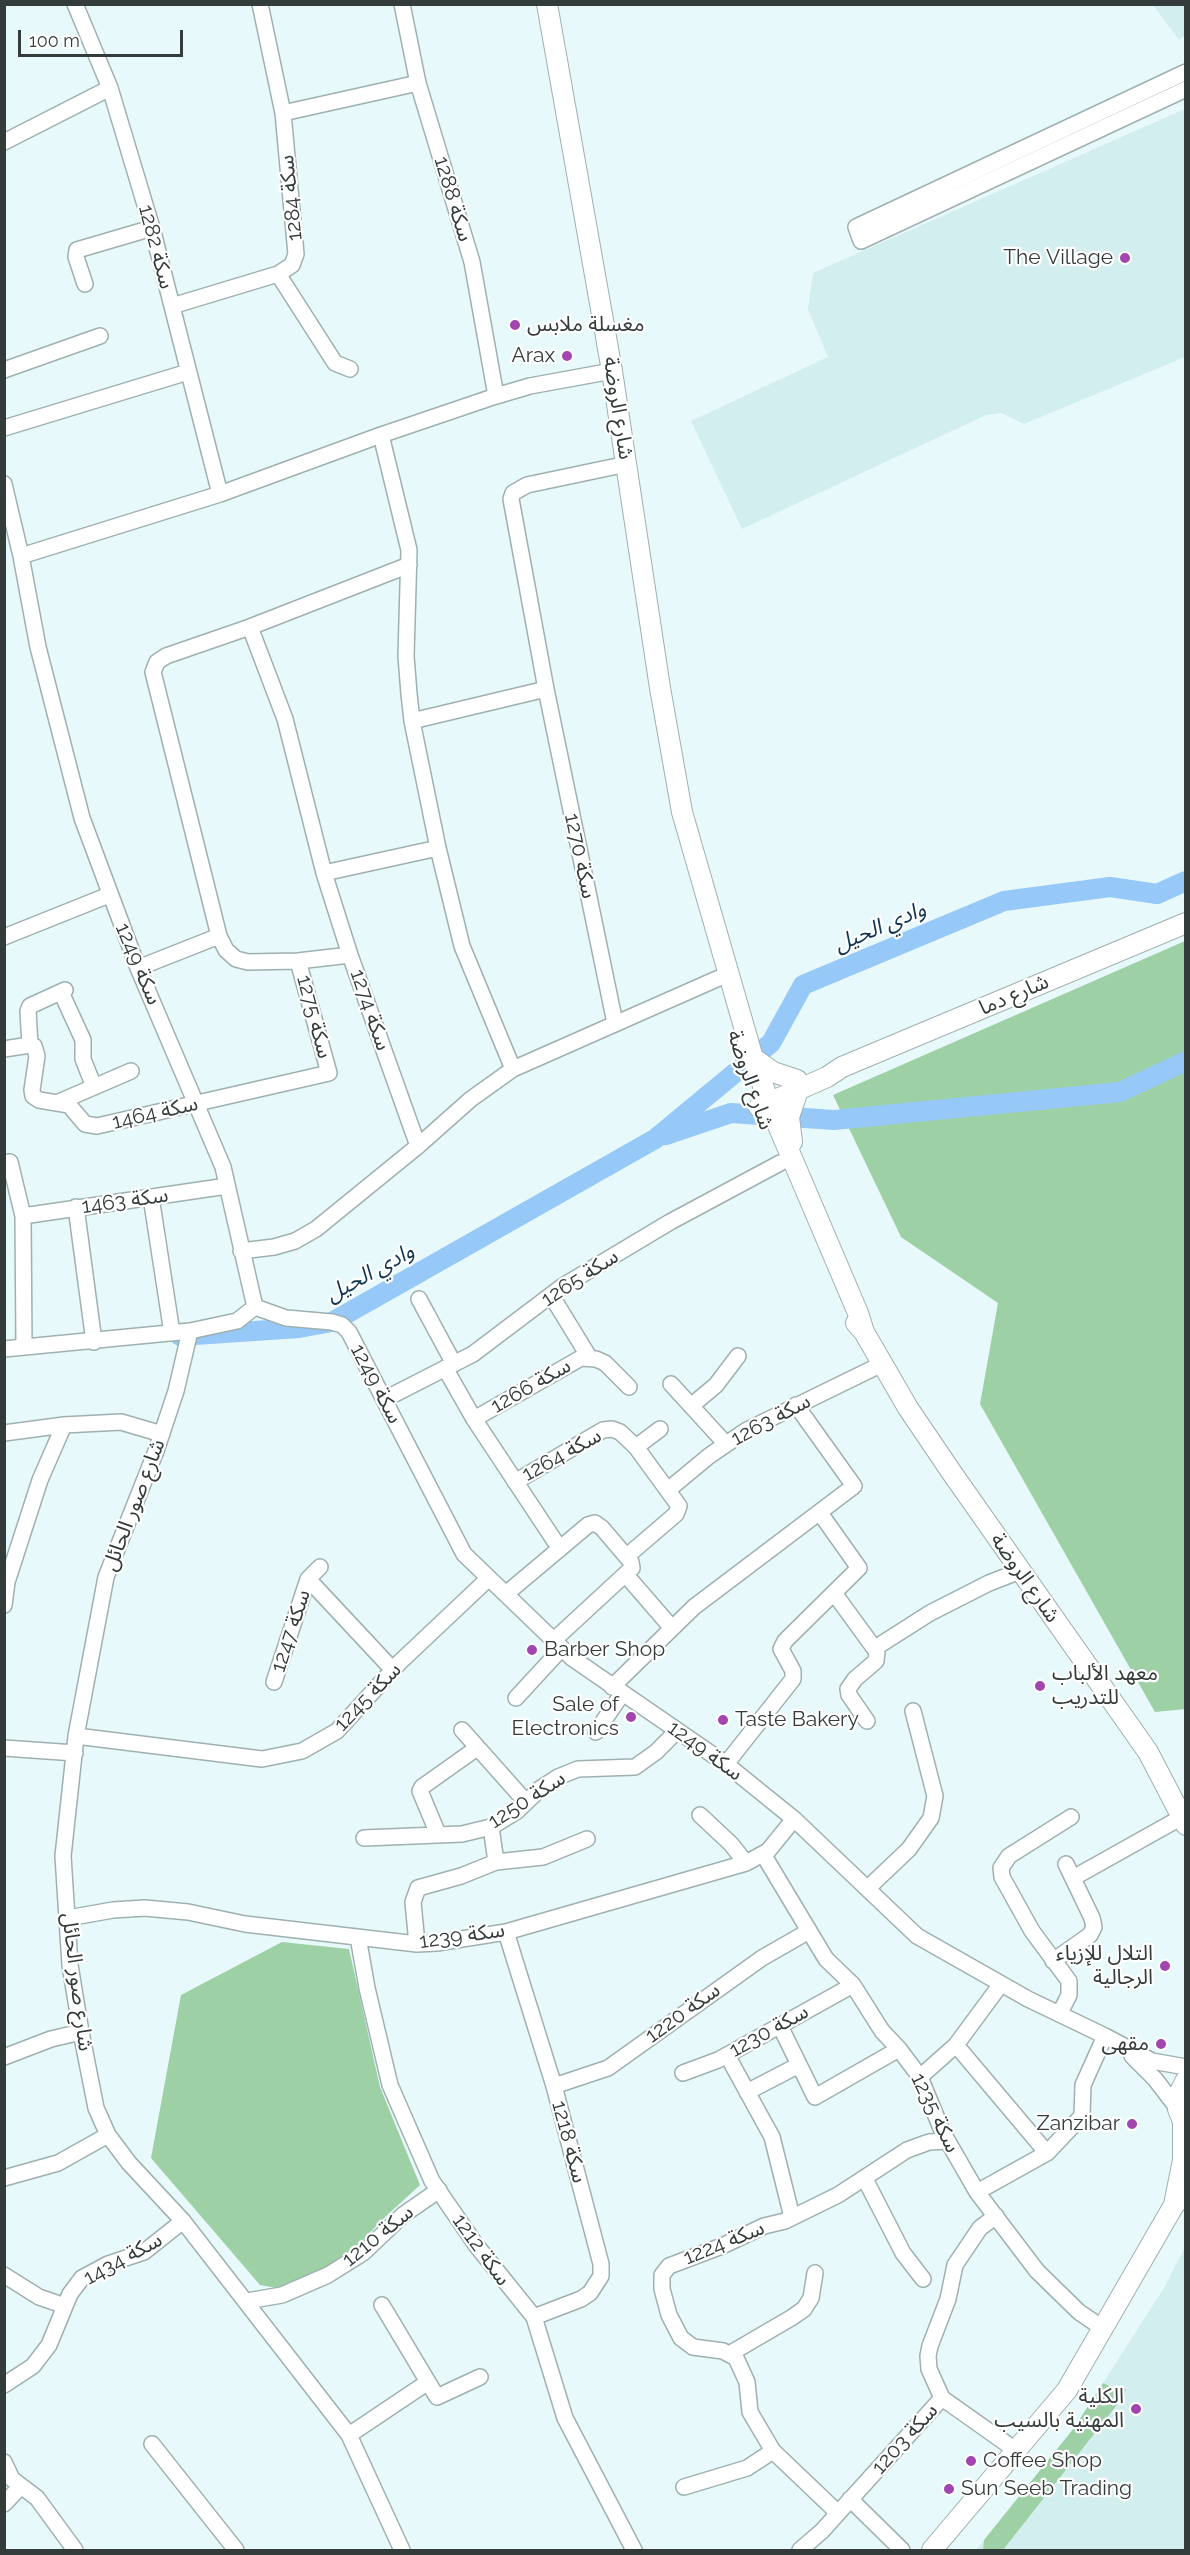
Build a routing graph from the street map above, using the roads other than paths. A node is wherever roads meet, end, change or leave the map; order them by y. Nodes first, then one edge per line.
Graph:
1 (260, 4) edge
2 (402, 4) edge
3 (548, 4) edge
4 (78, 5) edge
5 (1185, 72) edge
6 (418, 83) junction
7 (111, 88) junction
8 (1185, 89) edge
9 (283, 113) junction
10 (4, 142) edge
11 (152, 228) junction
12 (278, 274) junction
13 (85, 284) dead end
14 (172, 306) junction
15 (100, 336) dead end
16 (350, 369) dead end
17 (4, 370) edge
18 (612, 370) junction
19 (188, 372) junction
20 (496, 396) junction
21 (4, 428) edge
22 (381, 435) junction
23 (627, 464) junction
24 (4, 484) edge
25 (220, 494) junction
26 (21, 556) junction
27 (409, 565) junction
28 (250, 627) junction
29 (546, 689) junction
30 (412, 721) junction
31 (438, 848) junction
32 (324, 873) junction
33 (110, 895) junction
34 (1185, 923) edge
35 (5, 936) edge
36 (219, 936) junction
37 (350, 955) junction
38 (298, 961) junction
39 (138, 968) junction
40 (722, 977) junction
41 (615, 1023) junction
42 (30, 1045) junction
43 (4, 1049) edge
44 (753, 1058) junction
45 (513, 1069) junction
46 (131, 1071) dead end
47 (329, 1073) joint
48 (797, 1085) junction
49 (94, 1087) junction
50 (762, 1101) junction
51 (59, 1102) junction
52 (196, 1104) junction
53 (418, 1146) junction
54 (4, 1163) edge
55 (780, 1163) junction
56 (227, 1186) junction
57 (151, 1197) junction
58 (76, 1207) junction
59 (23, 1216) junction
60 (822, 1230) junction
61 (241, 1251) junction
62 (551, 1295) junction
63 (419, 1299) dead end
64 (255, 1307) junction
65 (190, 1331) junction
66 (864, 1332) junction
67 (172, 1333) junction
68 (94, 1342) junction
69 (24, 1347) junction
70 (4, 1349) edge
71 (738, 1356) dead end
72 (589, 1357) junction
73 (882, 1364) junction
74 (450, 1366) junction
75 (671, 1384) dead end
76 (629, 1387) dead end
77 (385, 1399) junction
78 (796, 1405) junction
79 (691, 1406) junction
80 (474, 1419) junction
81 (64, 1425) junction
82 (660, 1429) dead end
83 (4, 1432) edge
84 (162, 1434) junction
85 (726, 1444) junction
86 (636, 1447) junction
87 (515, 1482) junction
88 (668, 1490) junction
89 (820, 1513) junction
90 (560, 1550) junction
91 (627, 1557) junction
92 (320, 1567) dead end
93 (1020, 1571) junction
94 (626, 1575) junction
95 (489, 1578) junction
96 (308, 1580) junction
97 (507, 1593) junction
98 (834, 1593) junction
99 (4, 1605) edge
100 (671, 1628) junction
101 (558, 1644) junction
102 (875, 1648) junction
103 (393, 1670) junction
104 (274, 1682) dead end
105 (617, 1690) junction
106 (516, 1698) dead end
107 (913, 1712) dead end
108 (867, 1721) dead end
109 (462, 1730) dead end
110 (677, 1731) junction
111 (596, 1732) dead end
112 (76, 1736) junction
113 (4, 1748) edge
114 (477, 1748) junction
115 (75, 1753) junction
116 (726, 1764) junction
117 (526, 1802) junction
118 (700, 1815) dead end
119 (1071, 1817) dead end
120 (794, 1819) junction
121 (1184, 1821) edge
122 (491, 1827) junction
123 (438, 1834) junction
124 (364, 1838) dead end
125 (587, 1839) dead end
126 (763, 1854) junction
127 (496, 1862) junction
128 (746, 1863) junction
129 (1066, 1864) dead end
130 (1073, 1878) junction
131 (868, 1888) junction
132 (68, 1918) junction
133 (809, 1931) junction
134 (506, 1932) junction
135 (358, 1937) junction
136 (417, 1944) junction
137 (1053, 1961) junction
138 (1001, 1984) junction
139 (853, 1985) junction
140 (1060, 2013) junction
141 (780, 2025) junction
142 (81, 2032) junction
143 (1105, 2036) junction
144 (956, 2045) junction
145 (1124, 2048) junction
146 (899, 2049) junction
147 (727, 2055) junction
148 (4, 2057) edge
149 (799, 2065) junction
150 (1185, 2067) edge
151 (683, 2073) dead end
152 (920, 2077) junction
153 (1185, 2080) edge
154 (554, 2086) junction
155 (747, 2092) junction
156 (1182, 2121) edge
157 (108, 2135) junction
158 (947, 2142) junction
159 (1047, 2153) junction
160 (4, 2178) edge
161 (865, 2179) junction
162 (439, 2190) junction
163 (977, 2192) junction
164 (1180, 2199) edge
165 (996, 2216) junction
166 (792, 2217) junction
167 (183, 2221) junction
168 (815, 2273) dead end
169 (4, 2275) edge
170 (923, 2279) dead end
171 (247, 2301) junction
172 (382, 2305) dead end
173 (65, 2306) junction
174 (534, 2317) junction
175 (1104, 2329) junction
176 (731, 2353) junction
177 (480, 2377) dead end
178 (428, 2382) junction
179 (4, 2385) edge
180 (942, 2398) junction
181 (349, 2435) junction
182 (152, 2444) dead end
183 (773, 2451) junction
184 (1017, 2451) junction
185 (4, 2462) edge
186 (21, 2486) junction
187 (684, 2487) dead end
188 (850, 2499) junction
189 (4, 2504) edge
190 (838, 2513) junction
191 (75, 2550) edge
192 (236, 2550) edge
193 (402, 2550) edge
194 (634, 2550) edge
195 (800, 2550) edge
196 (902, 2550) edge
197 (932, 2550) edge

1 - 9 street, سكة 1284
2 - 6 street, سكة 1288
3 - 18 main road, شارع الروضة
4 - 7 street, سكة 1282
5 - 8 street
6 - 9 street
6 - 20 street, سكة 1288
7 - 10 street
7 - 11 street, سكة 1282
9 - 12 street, سكة 1284
11 - 13 street
11 - 14 street, سكة 1282
12 - 14 street
12 - 16 street
14 - 19 street, سكة 1282
15 - 17 street
18 - 20 street
18 - 23 main road, شارع الروضة
19 - 21 street
19 - 25 street, سكة 1282
20 - 22 street
22 - 25 street
22 - 27 street
23 - 29 street, سكة 1270
23 - 40 main road, شارع الروضة
24 - 26 street, سكة 1249
25 - 26 street
26 - 33 street, سكة 1249
27 - 28 street
27 - 30 street
28 - 32 street, سكة 1274
28 - 36 street
29 - 30 street
29 - 41 street, سكة 1270
30 - 31 street
31 - 32 street
31 - 45 street
32 - 37 street, سكة 1274
33 - 35 street
33 - 39 street, سكة 1249
34 - 48 main road, شارع دما
36 - 38 street
36 - 39 street
37 - 38 street
37 - 53 street, سكة 1274
38 - 47 street, سكة 1275
39 - 52 street, سكة 1249
40 - 41 street
40 - 44 main road, شارع الروضة
40 - 50 main road, شارع الروضة
41 - 45 street
42 - 43 street
42 - 49 street
42 - 51 street, سكة 1464
44 - 48 main road
44 - 50 main road, شارع الروضة
45 - 53 street
46 - 49 street
47 - 52 street, سكة 1464
48 - 50 main road, شارع دما
48 - 60 main road
49 - 51 street
50 - 55 main road, شارع الروضة
50 - 60 main road, شارع الروضة
51 - 52 street, سكة 1464
52 - 56 street, سكة 1249
53 - 61 street
54 - 59 street
55 - 62 street, سكة 1265
55 - 66 main road, شارع الروضة
56 - 57 street, سكة 1463
56 - 61 street, سكة 1249
57 - 58 street, سكة 1463
57 - 67 street
58 - 59 street, سكة 1463
58 - 68 street
59 - 69 street
60 - 66 main road, شارع الروضة
61 - 64 street, سكة 1249
62 - 72 street, سكة 1266
62 - 74 street, سكة 1265
63 - 74 street
64 - 65 street
64 - 77 street, سكة 1249
65 - 67 street
65 - 84 street, شارع صور الحائل
66 - 73 main road, شارع الروضة
67 - 68 street
68 - 69 street
69 - 70 street
71 - 79 street
72 - 76 street, سكة 1266
72 - 80 street, سكة 1266
73 - 78 street, سكة 1263
73 - 93 main road, شارع الروضة
74 - 77 street, سكة 1265
74 - 80 street
75 - 79 street
77 - 95 street, سكة 1249
78 - 85 street, سكة 1263
78 - 89 street
79 - 85 street
80 - 87 street
81 - 83 street
81 - 84 street
81 - 99 street
82 - 86 street
84 - 112 street, شارع صور الحائل
85 - 88 street, سكة 1263
86 - 87 street, سكة 1264
86 - 88 street, سكة 1264
87 - 90 street
88 - 91 street, سكة 1264
89 - 98 street
89 - 100 street
90 - 91 street
90 - 97 street
91 - 94 street
92 - 96 street, سكة 1247
93 - 102 street
93 - 121 main road, شارع الروضة
94 - 100 street
94 - 101 street
95 - 97 street, سكة 1249
95 - 103 street, سكة 1245
96 - 103 street, سكة 1247
96 - 104 street, سكة 1247
97 - 101 street, سكة 1249
98 - 102 street
98 - 116 street
100 - 105 street
101 - 105 street, سكة 1249
101 - 106 street
102 - 108 street
103 - 112 street, سكة 1245
105 - 110 street, سكة 1249
105 - 111 street
107 - 131 street
109 - 114 street
110 - 116 street, سكة 1249
110 - 117 street, سكة 1250
112 - 115 street, شارع صور الحائل
113 - 115 street
114 - 117 street
114 - 123 street
115 - 132 street, شارع صور الحائل
116 - 120 street, سكة 1249
117 - 122 street, سكة 1250
118 - 128 street
119 - 137 street
120 - 126 street, سكة 1239
120 - 131 street, سكة 1249
121 - 130 street
122 - 123 street, سكة 1250
122 - 127 street
123 - 124 street, سكة 1250
125 - 127 street
126 - 128 street, سكة 1239
126 - 133 street, سكة 1235
127 - 136 street
128 - 134 street, سكة 1239
129 - 130 street
130 - 137 street
131 - 138 street, سكة 1249
132 - 135 street, سكة 1239
132 - 142 street, شارع صور الحائل
133 - 139 street, سكة 1235
133 - 154 street, سكة 1220
134 - 136 street, سكة 1239
134 - 154 street, سكة 1218
135 - 136 street, سكة 1239
135 - 162 street, سكة 1212
137 - 140 street
138 - 140 street, سكة 1249
138 - 144 street
139 - 141 street, سكة 1230
139 - 146 street, سكة 1235
140 - 143 street, سكة 1249
141 - 147 street, سكة 1230
141 - 149 street
142 - 148 street
142 - 157 street, شارع صور الحائل
143 - 145 street, سكة 1249
143 - 159 street
144 - 152 street
144 - 159 street
145 - 150 street, سكة 1249
145 - 156 street, سكة 1249
146 - 149 street
146 - 152 street, سكة 1235
147 - 151 street, سكة 1230
147 - 155 street
149 - 155 street
152 - 158 street, سكة 1235
153 - 156 main road
154 - 174 street, سكة 1218
155 - 166 street
156 - 164 main road
157 - 160 street
157 - 167 street, شارع صور الحائل
158 - 161 street, سكة 1224
158 - 163 street, سكة 1235
159 - 163 street
161 - 166 street, سكة 1224
161 - 170 street
162 - 171 street, سكة 1210
162 - 174 street, سكة 1212
163 - 165 street, سكة 1235
164 - 175 main road
165 - 175 street, سكة 1235
165 - 180 street, سكة 1203
166 - 176 street, سكة 1224
167 - 171 street, شارع صور الحائل
167 - 173 street, سكة 1434
168 - 176 street
169 - 173 street
171 - 181 street, شارع صور الحائل
172 - 178 street
173 - 179 street, سكة 1434
174 - 194 street, سكة 1212
175 - 184 main road
176 - 183 street
177 - 178 street
178 - 181 street
180 - 184 street
180 - 188 street, سكة 1203
181 - 193 street, شارع صور الحائل
182 - 192 street
183 - 187 street
183 - 190 street
184 - 197 main road
185 - 186 street
186 - 189 street
186 - 191 street
188 - 190 street, سكة 1203
188 - 196 street
190 - 195 street, سكة 1203

